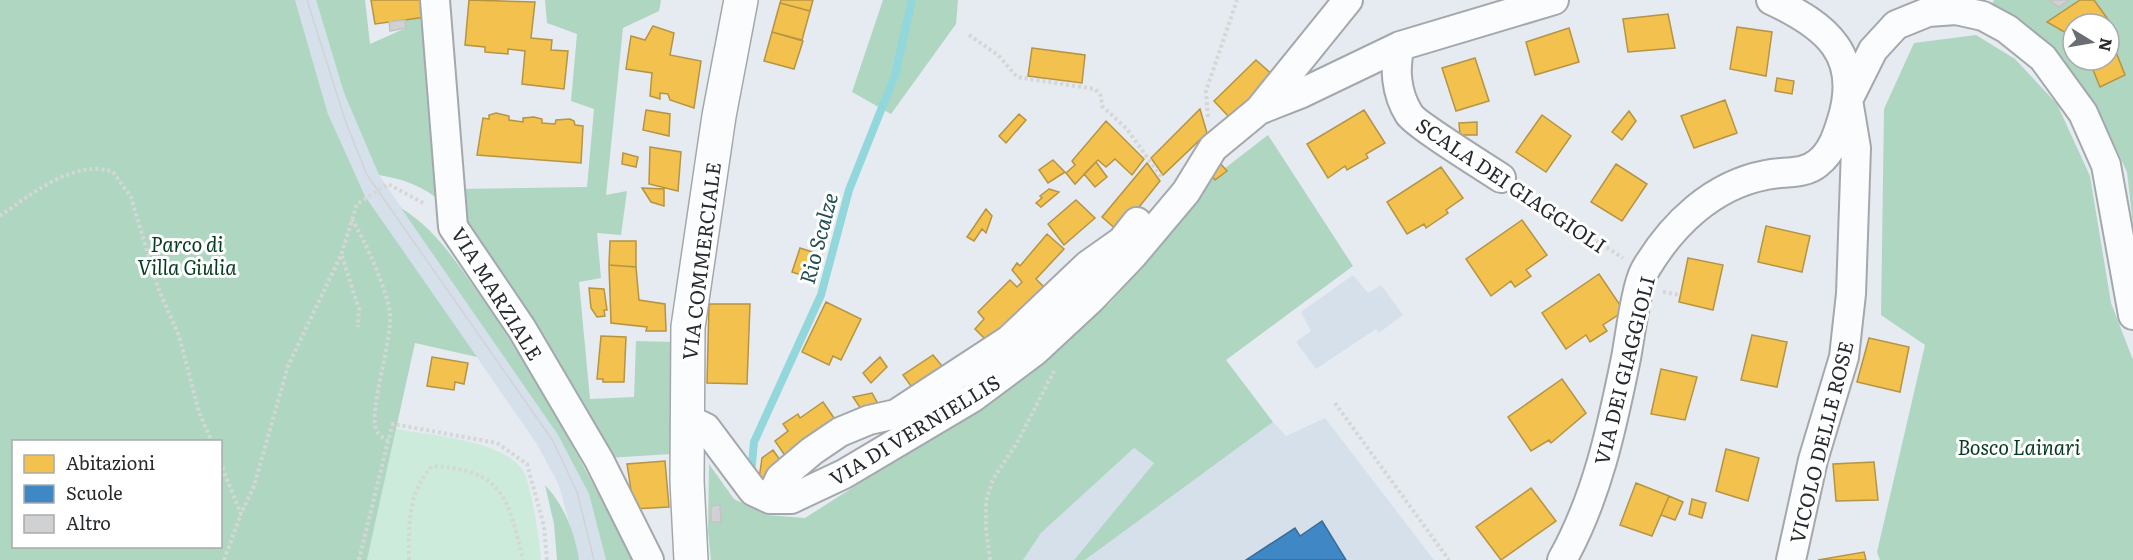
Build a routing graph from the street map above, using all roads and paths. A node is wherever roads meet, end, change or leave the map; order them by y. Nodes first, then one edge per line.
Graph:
1 (435, 0) edge
2 (741, 0) edge
3 (1237, 0) edge
4 (1348, 0) edge
5 (1554, 0) edge
6 (1771, 0) edge
7 (1970, 6) edge
8 (969, 35) dead end
9 (1400, 46) junction
10 (1848, 100) junction
11 (1259, 110) junction
12 (1213, 148) junction
13 (1501, 178) joint
14 (1168, 183) junction
15 (416, 197) dead end
16 (0, 216) edge
17 (352, 219) junction
18 (1614, 253) dead end
19 (341, 255) junction
20 (2133, 315) edge
21 (358, 327) dead end
22 (1335, 403) dead end
23 (687, 419) junction
24 (212, 440) edge
25 (388, 441) junction
26 (1017, 443) dead end
27 (222, 467) edge
28 (770, 499) junction
29 (241, 514) junction
30 (224, 560) edge
31 (359, 560) edge
32 (409, 560) edge
33 (523, 560) edge
34 (547, 560) edge
35 (649, 560) edge
36 (690, 560) edge
37 (990, 560) edge
38 (1449, 560) edge
39 (1562, 560) edge
40 (1791, 560) edge

1 - 35 street, VIA MARZIALE
2 - 23 main road, VIA COMMERCIALE
3 - 12 path
4 - 11 street, VIA DI VERNIELLIS
5 - 9 street
6 - 10 street, VIA DEI GIAGGIOLI
7 - 10 street
7 - 20 street
8 - 14 path
9 - 11 street
9 - 13 street, SCALA DEI GIAGGIOLI
10 - 39 street, VIA DEI GIAGGIOLI
10 - 40 street, VICOLO DELLE ROSE
11 - 12 street, VIA DI VERNIELLIS
12 - 14 street, VIA DI VERNIELLIS
12 - 28 street, VIA DI VERNIELLIS
13 - 18 path, SCALA DEI GIAGGIOLI
14 - 28 street, VIA DI VERNIELLIS
15 - 17 path
16 - 24 path
17 - 19 path
17 - 25 path
19 - 21 path
19 - 29 path
22 - 38 path
23 - 28 street
23 - 36 main road, VIA COMMERCIALE
25 - 31 path
25 - 34 path
26 - 37 path
27 - 29 path
29 - 30 path
32 - 33 path

